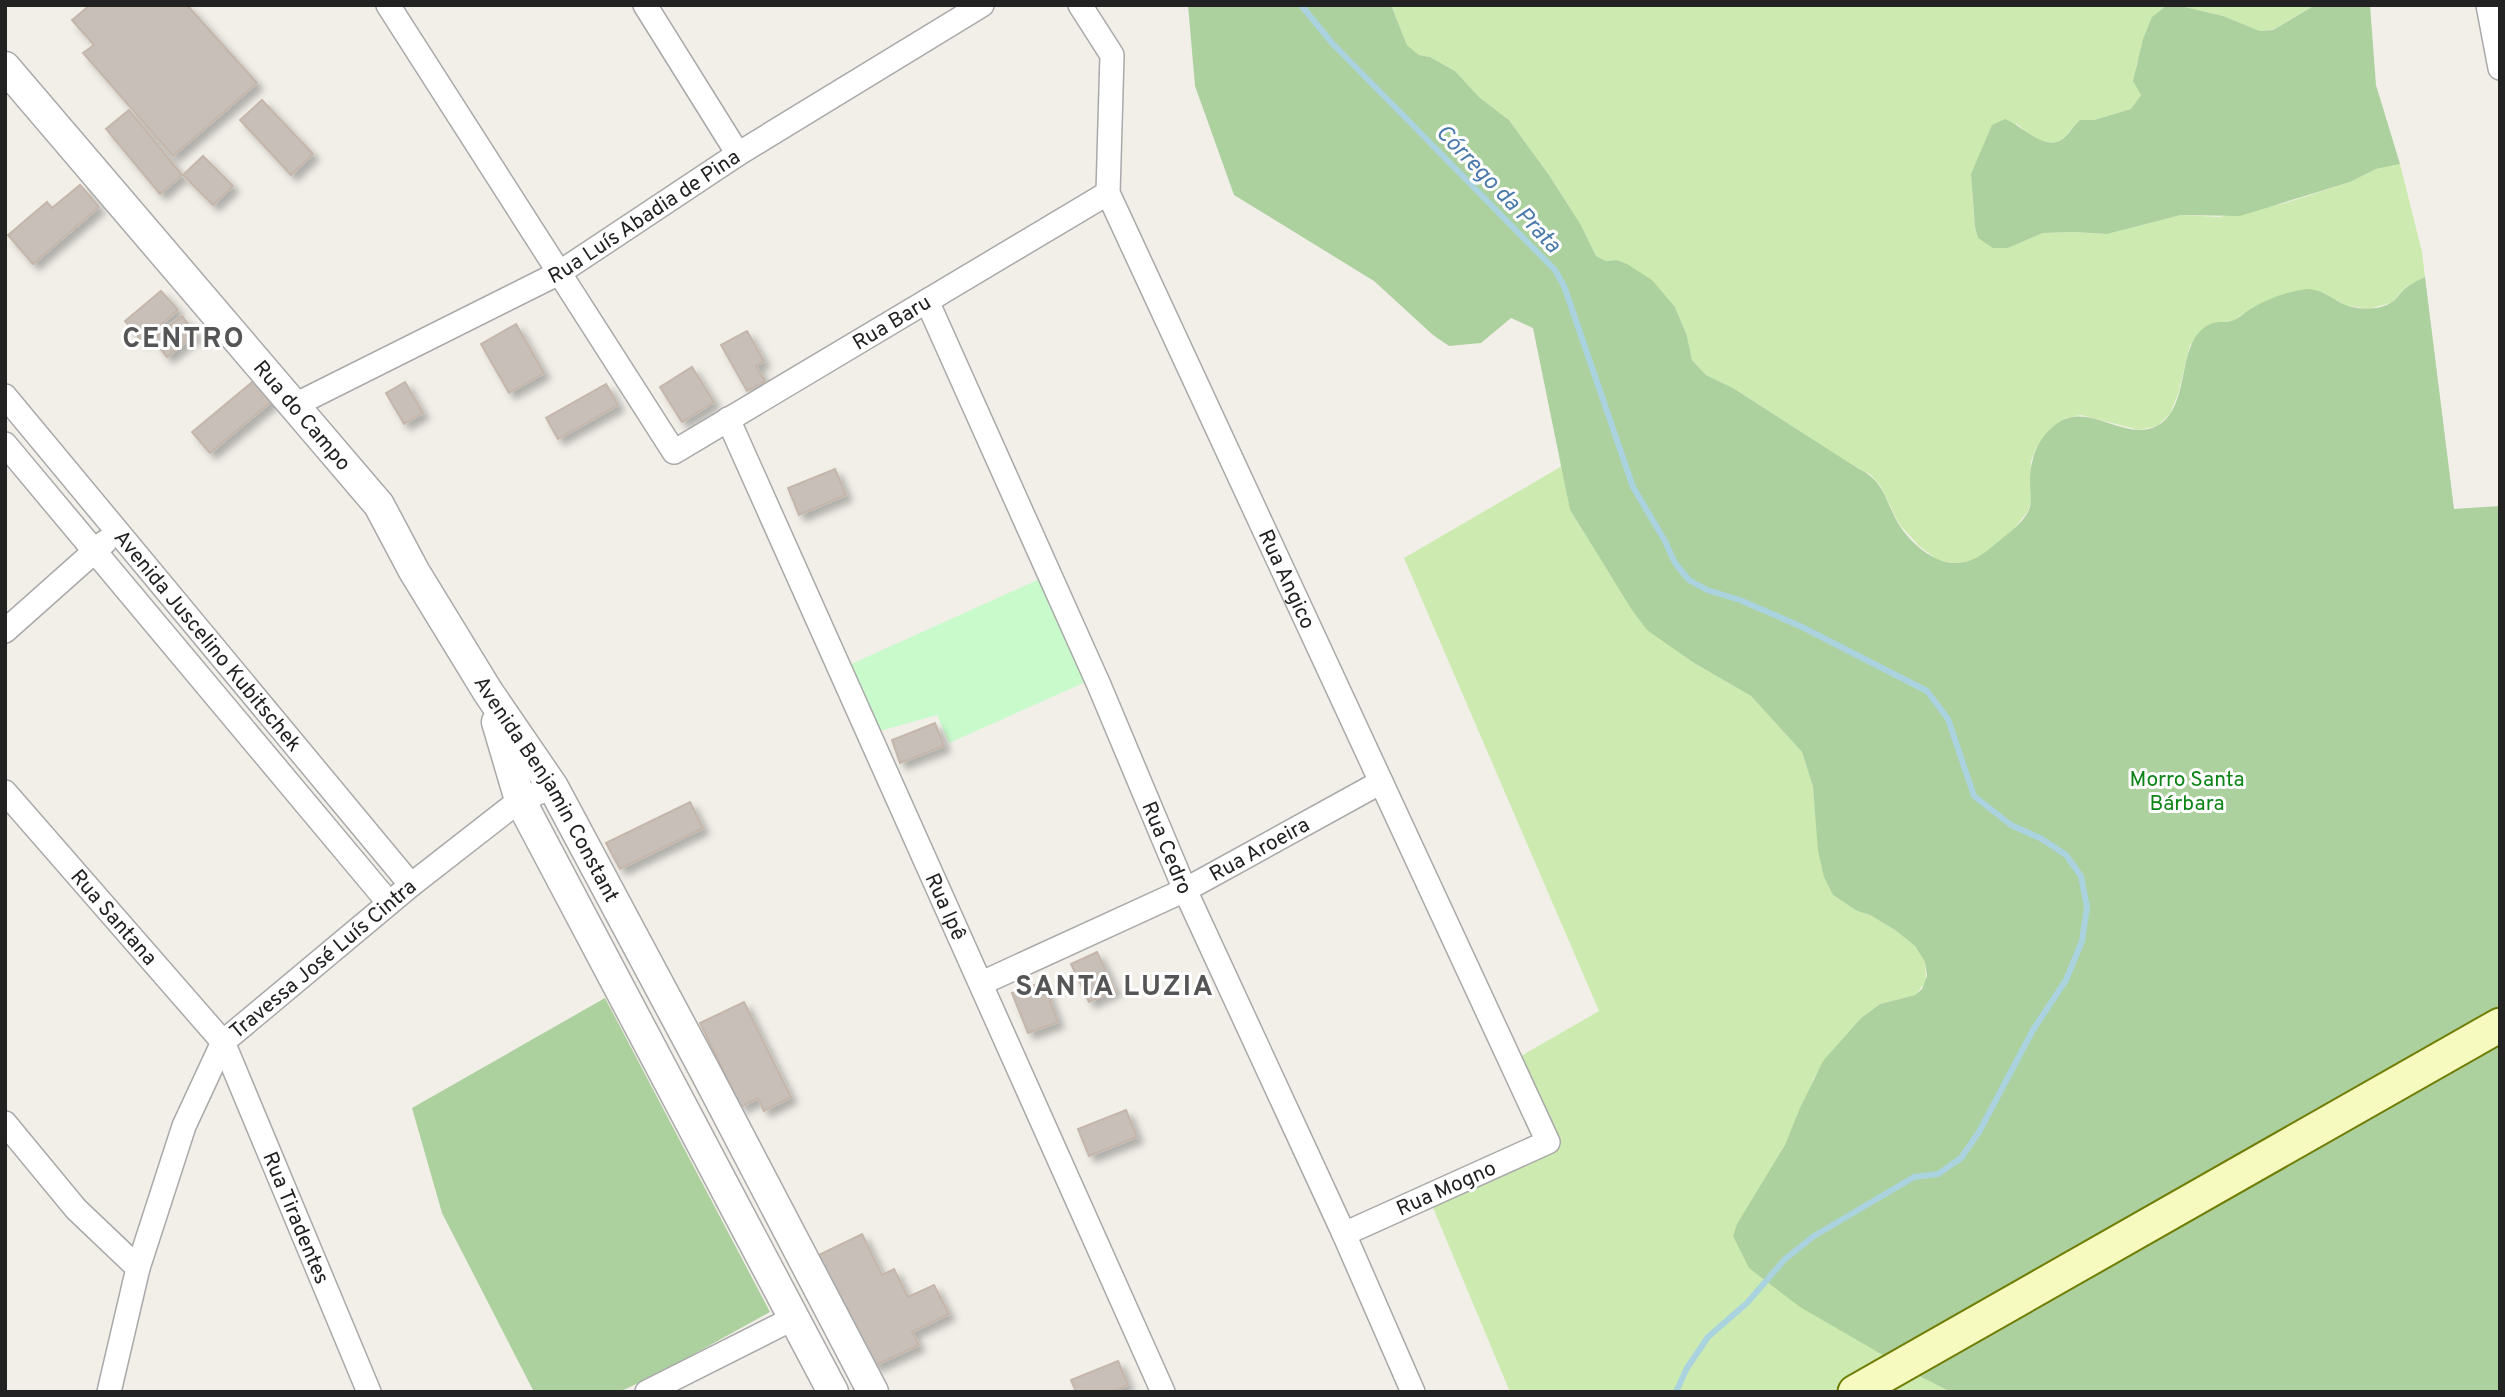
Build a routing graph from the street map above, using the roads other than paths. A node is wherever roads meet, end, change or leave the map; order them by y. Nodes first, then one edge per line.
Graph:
1 (388, 5) edge
2 (645, 5) edge
3 (982, 5) edge
4 (1080, 5) edge
5 (2488, 5) edge
6 (5, 67) edge
7 (2500, 68) edge
8 (738, 154) junction
9 (1108, 192) junction
10 (559, 274) junction
11 (928, 301) junction
12 (5, 397) edge
13 (295, 405) junction
14 (728, 419) junction
15 (5, 444) edge
16 (117, 531) junction
17 (93, 552) junction
18 (5, 631) edge
19 (221, 656) junction
20 (198, 675) junction
21 (488, 692) junction
22 (1381, 782) junction
23 (553, 787) junction
24 (5, 792) edge
25 (520, 800) junction
26 (411, 885) junction
27 (1185, 890) junction
28 (389, 903) junction
29 (982, 983) junction
30 (2500, 1025) edge
31 (223, 1042) junction
32 (706, 1073) junction
33 (674, 1090) junction
34 (5, 1123) edge
35 (1548, 1142) joint
36 (1344, 1234) junction
37 (138, 1268) junction
38 (794, 1318) junction
39 (116, 1385) edge
40 (369, 1392) edge
41 (647, 1392) edge
42 (833, 1392) edge
43 (873, 1392) edge
44 (1163, 1392) edge
45 (1413, 1392) edge
46 (1855, 1392) edge

1 - 10 street
2 - 8 street
3 - 8 street, Rua Luís Abadia de Pina
4 - 9 street, Rua Angico
5 - 7 street
6 - 13 street, Rua do Campo
8 - 10 street, Rua Luís Abadia de Pina
9 - 11 street, Rua Baru
9 - 22 street, Rua Angico
10 - 13 street, Rua Luís Abadia de Pina
10 - 14 street, Rua Baru
11 - 14 street, Rua Baru
11 - 27 street, Rua Cedro
12 - 16 street, Avenida Juscelino Kubitschek
13 - 21 street, Rua do Campo
14 - 29 street, Rua Ipê
15 - 17 street, Avenida Juscelino Kubitschek
16 - 17 street
16 - 19 street, Avenida Juscelino Kubitschek
17 - 18 street
17 - 20 street, Avenida Juscelino Kubitschek
19 - 20 street
19 - 26 street, Avenida Juscelino Kubitschek
20 - 28 street, Avenida Juscelino Kubitschek
21 - 23 street, Avenida Benjamin Constant
21 - 25 street, Avenida Benjamin Constant
22 - 27 street, Rua Aroeira
22 - 35 street, Rua Angico
23 - 25 street, Travessa José Luís Cintra
23 - 32 street, Avenida Benjamin Constant
24 - 31 street, Rua Santana
25 - 26 street, Travessa José Luís Cintra
25 - 33 street, Avenida Benjamin Constant
26 - 28 street, Travessa José Luís Cintra
27 - 29 street, Rua Aroeira
27 - 36 street, Rua Cedro
28 - 31 street, Travessa José Luís Cintra
29 - 44 street, Rua Ipê
30 - 46 main road
31 - 37 street, Travessa José Luís Cintra
31 - 40 street, Rua Tiradentes
32 - 33 street
32 - 43 street, Avenida Benjamin Constant
33 - 38 street, Avenida Benjamin Constant
34 - 37 street
35 - 36 street, Rua Mogno
36 - 45 street, Rua Cedro
37 - 39 street, Travessa José Luís Cintra
38 - 41 street
38 - 42 street, Avenida Benjamin Constant

